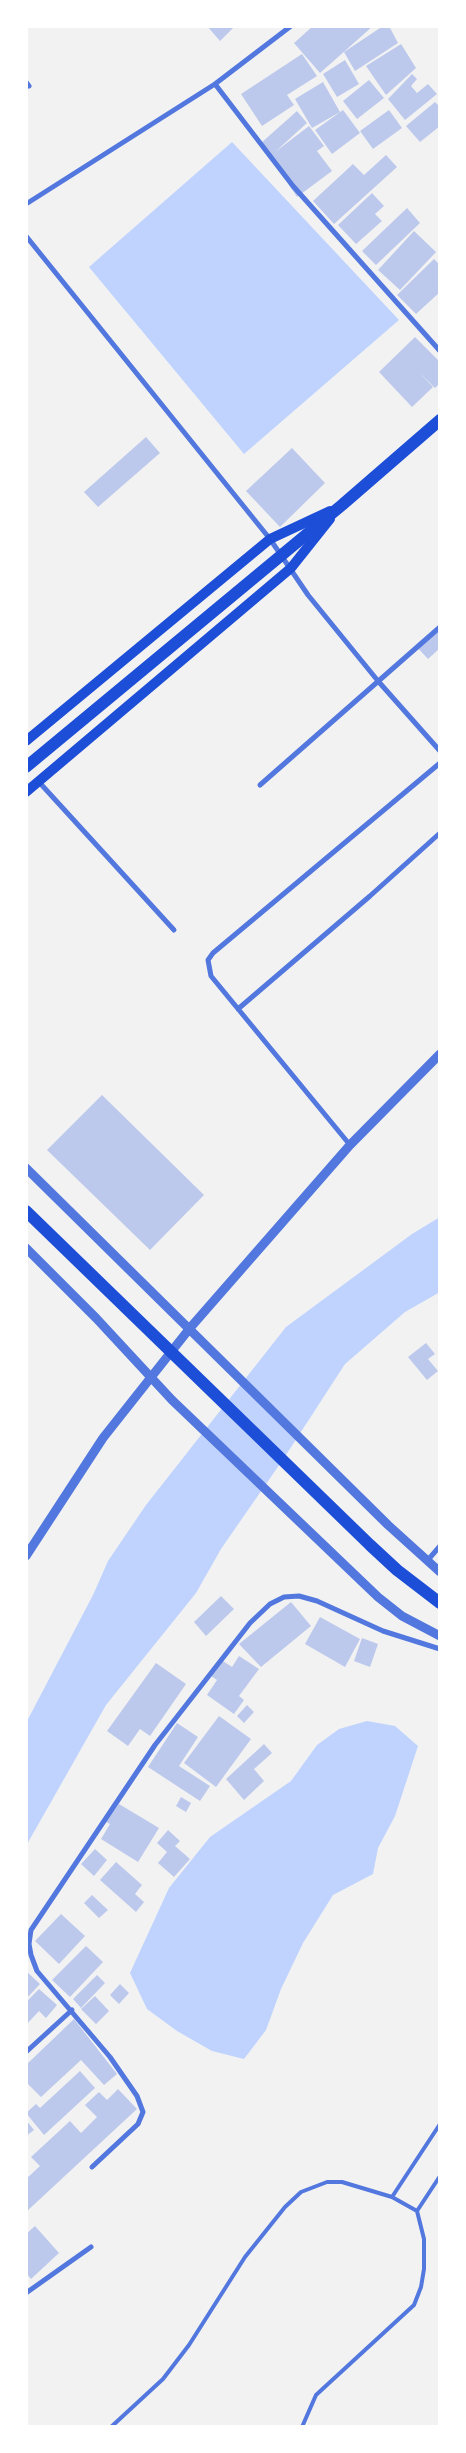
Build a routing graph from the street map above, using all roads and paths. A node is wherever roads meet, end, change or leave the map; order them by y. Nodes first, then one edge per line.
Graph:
1 (291, 26) edge
2 (216, 84) junction
3 (26, 204) edge
4 (26, 236) edge
5 (440, 351) edge
6 (440, 420) edge
7 (342, 505) junction
8 (270, 539) junction
9 (281, 554) junction
10 (291, 568) junction
11 (440, 627) edge
12 (378, 681) junction
13 (26, 741) edge
14 (440, 751) edge
15 (440, 763) edge
16 (26, 767) edge
17 (38, 781) junction
18 (260, 785) dead end
19 (26, 792) edge
20 (440, 833) edge
21 (174, 930) dead end
22 (238, 1008) junction
23 (440, 1054) edge
24 (350, 1145) junction
25 (26, 1168) edge
26 (26, 1211) edge
27 (26, 1248) edge
28 (190, 1328) junction
29 (151, 1378) junction
30 (440, 1546) edge
31 (26, 1556) edge
32 (427, 1562) junction
33 (440, 1572) edge
34 (440, 1603) edge
35 (440, 1636) edge
36 (440, 1649) edge
37 (72, 2010) junction
38 (26, 2052) edge
39 (440, 2124) edge
40 (92, 2167) dead end
41 (440, 2176) edge
42 (392, 2197) junction
43 (417, 2211) junction
44 (91, 2247) dead end
45 (26, 2293) edge
46 (111, 2427) edge
47 (302, 2427) edge

1 - 2 street
2 - 3 street
2 - 5 street
4 - 8 street
6 - 7 main road
7 - 8 main road
7 - 9 main road
7 - 10 main road
8 - 9 street
8 - 13 main road
9 - 10 street
9 - 16 main road
10 - 12 street
10 - 17 main road
11 - 12 street
12 - 14 street
12 - 18 street
15 - 22 street
17 - 19 main road
17 - 21 street
20 - 22 street
22 - 24 street
23 - 24 street
24 - 28 street
25 - 28 street
26 - 34 main road
27 - 29 street
28 - 29 street
28 - 32 street
29 - 31 street
29 - 35 street
30 - 32 street
32 - 33 street
36 - 37 street
37 - 38 street
37 - 40 street
39 - 42 lane
41 - 43 lane
42 - 43 lane
42 - 46 lane
43 - 47 lane
44 - 45 street

